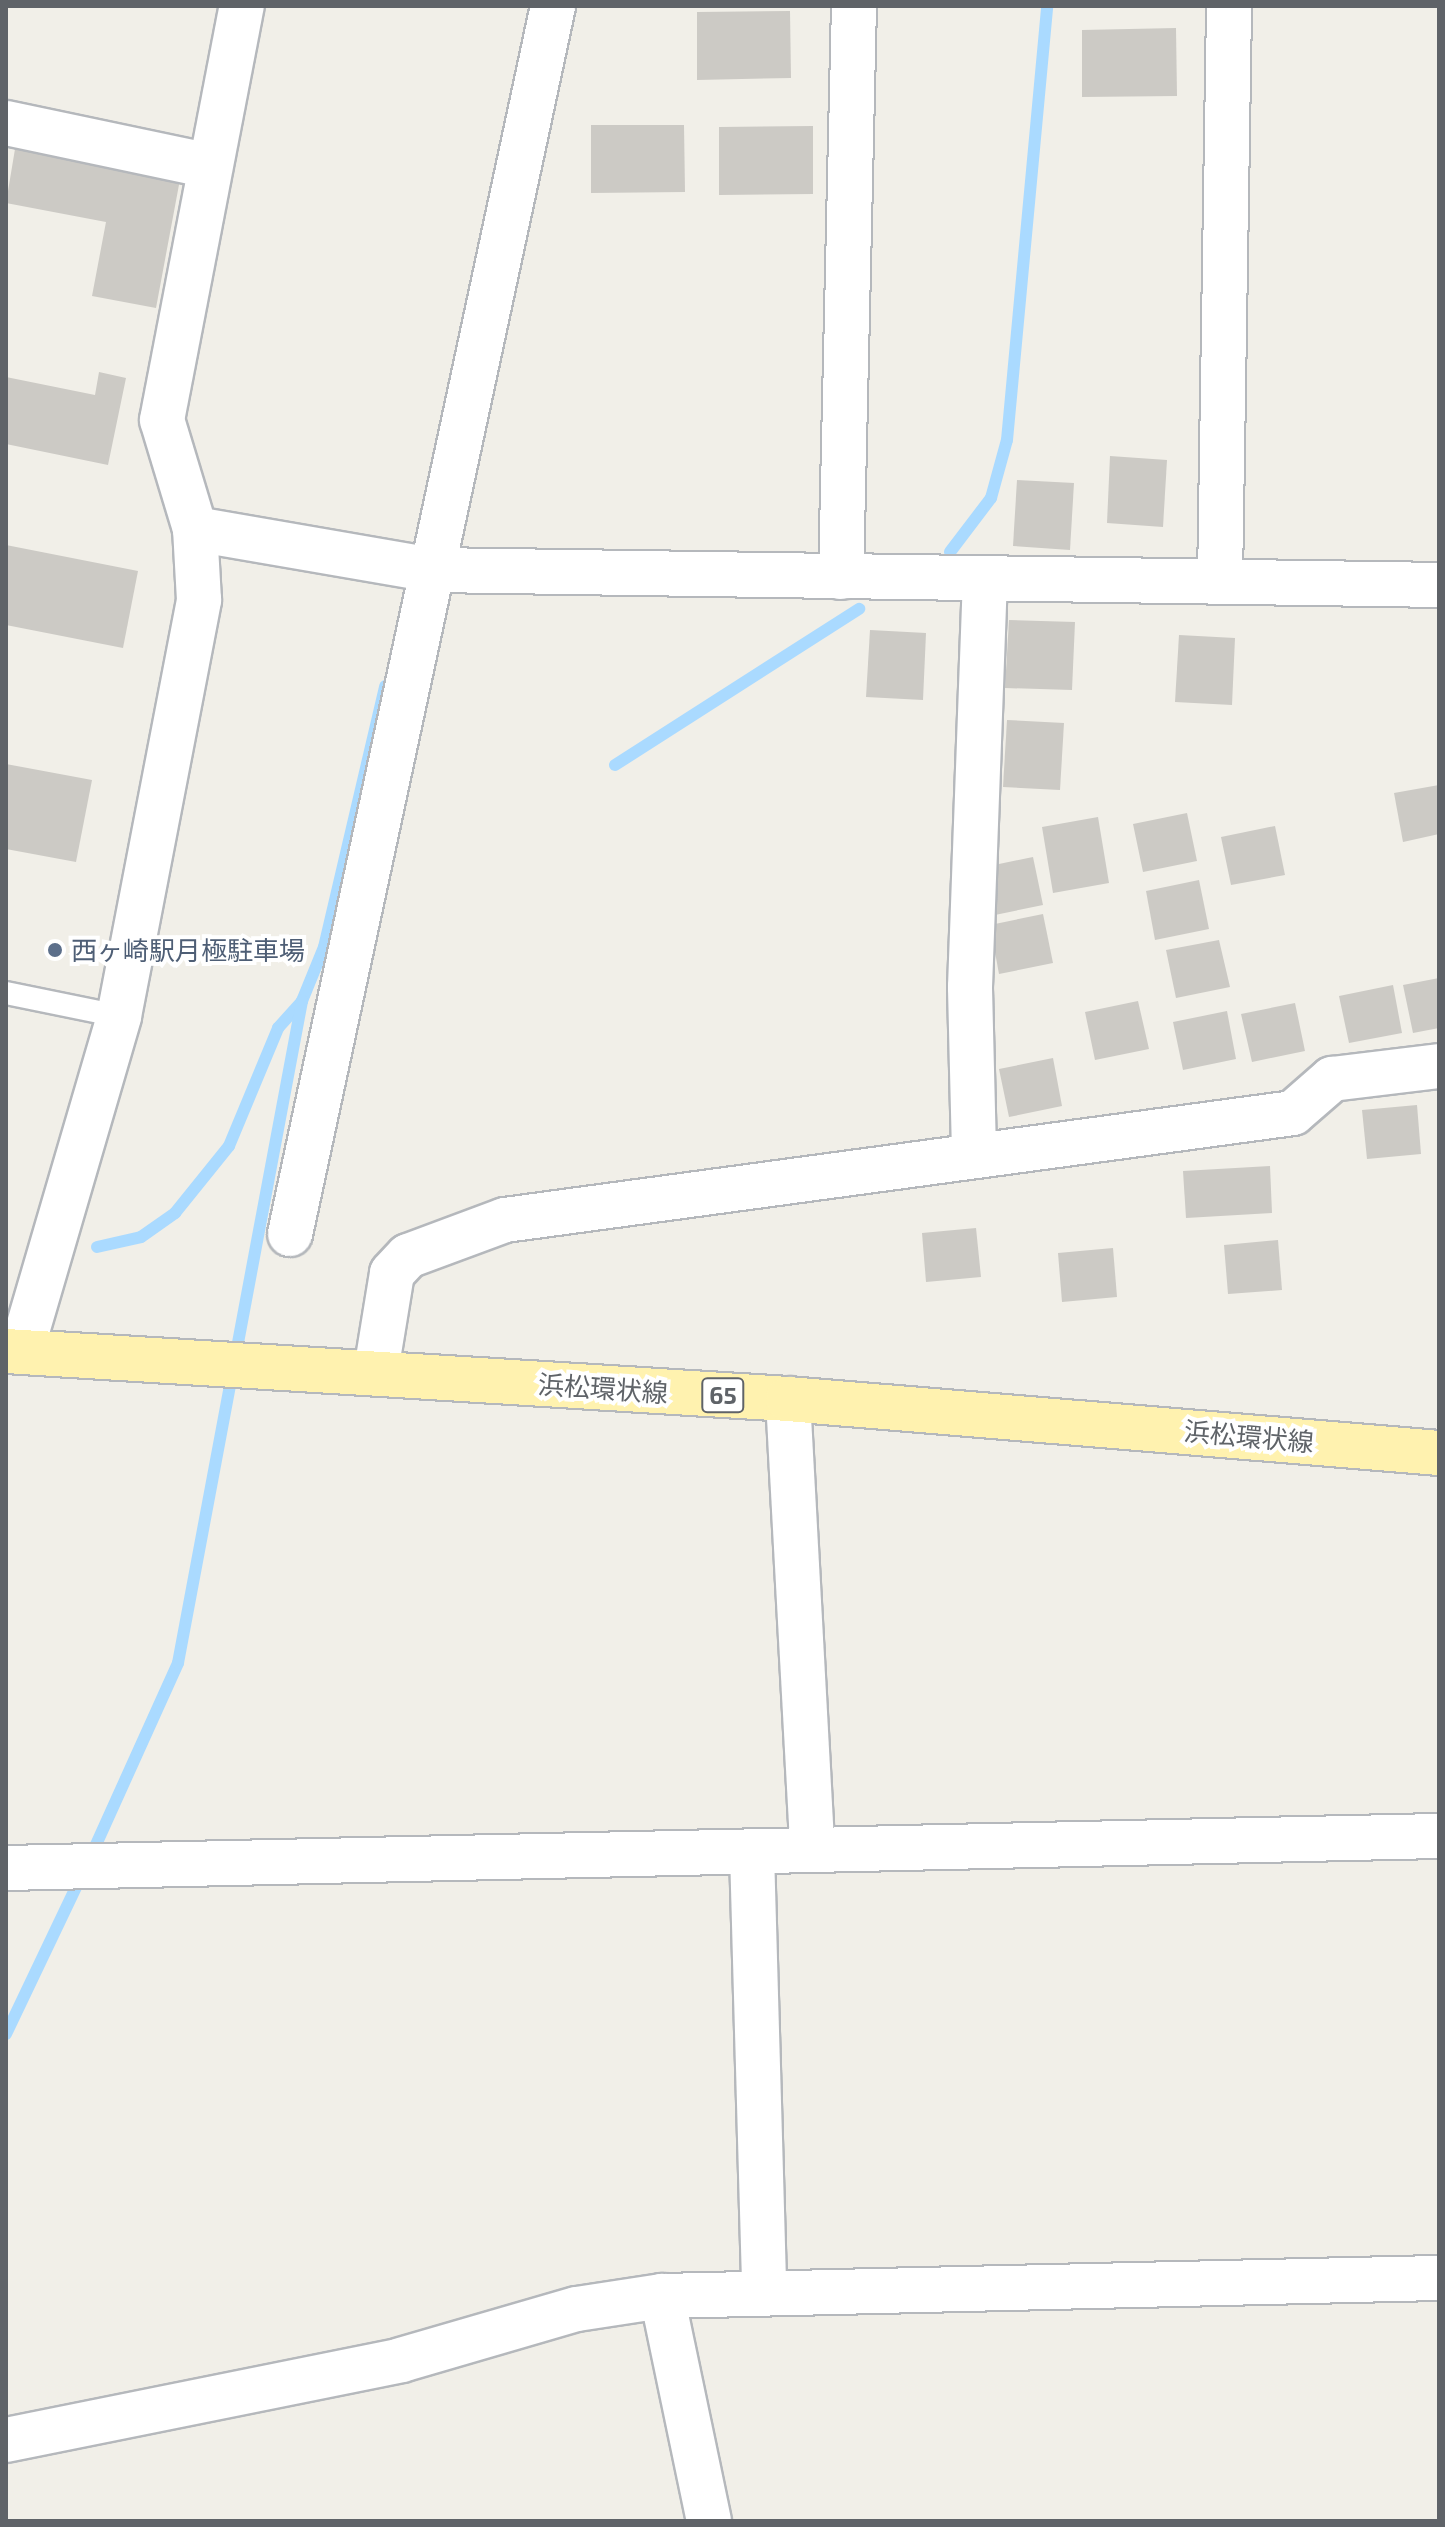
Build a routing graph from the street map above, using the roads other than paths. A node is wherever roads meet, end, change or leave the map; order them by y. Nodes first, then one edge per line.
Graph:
1 (242, 6) edge
2 (553, 6) edge
3 (854, 6) edge
4 (1229, 6) edge
5 (6, 123) edge
6 (205, 165) junction
7 (195, 529) junction
8 (433, 570) junction
9 (841, 577) junction
10 (985, 578) junction
11 (1220, 581) junction
12 (1439, 585) edge
13 (6, 993) edge
14 (119, 1016) junction
15 (1439, 1066) edge
16 (974, 1152) junction
17 (290, 1234) dead end
18 (14, 1352) edge
19 (376, 1371) junction
20 (788, 1399) junction
21 (1439, 1453) edge
22 (1439, 1836) edge
23 (812, 1847) junction
24 (752, 1852) junction
25 (6, 1868) edge
26 (1439, 2278) edge
27 (764, 2290) junction
28 (662, 2296) junction
29 (6, 2440) edge
30 (709, 2521) edge

1 - 6 street
2 - 8 street
3 - 9 street
4 - 11 street
5 - 6 street
6 - 7 street
7 - 8 street
7 - 14 street
8 - 9 street
8 - 17 street
9 - 10 street
10 - 11 street
10 - 16 street
11 - 12 street
13 - 14 lane
14 - 18 street
15 - 16 street
16 - 19 street
18 - 19 main road, 浜松環状線 / 65
19 - 20 main road, 浜松環状線 / 65
20 - 21 main road, 浜松環状線 / 65
20 - 23 street
22 - 23 street
23 - 24 street
24 - 25 street
24 - 27 street
26 - 27 street
27 - 28 street
28 - 29 street
28 - 30 street

